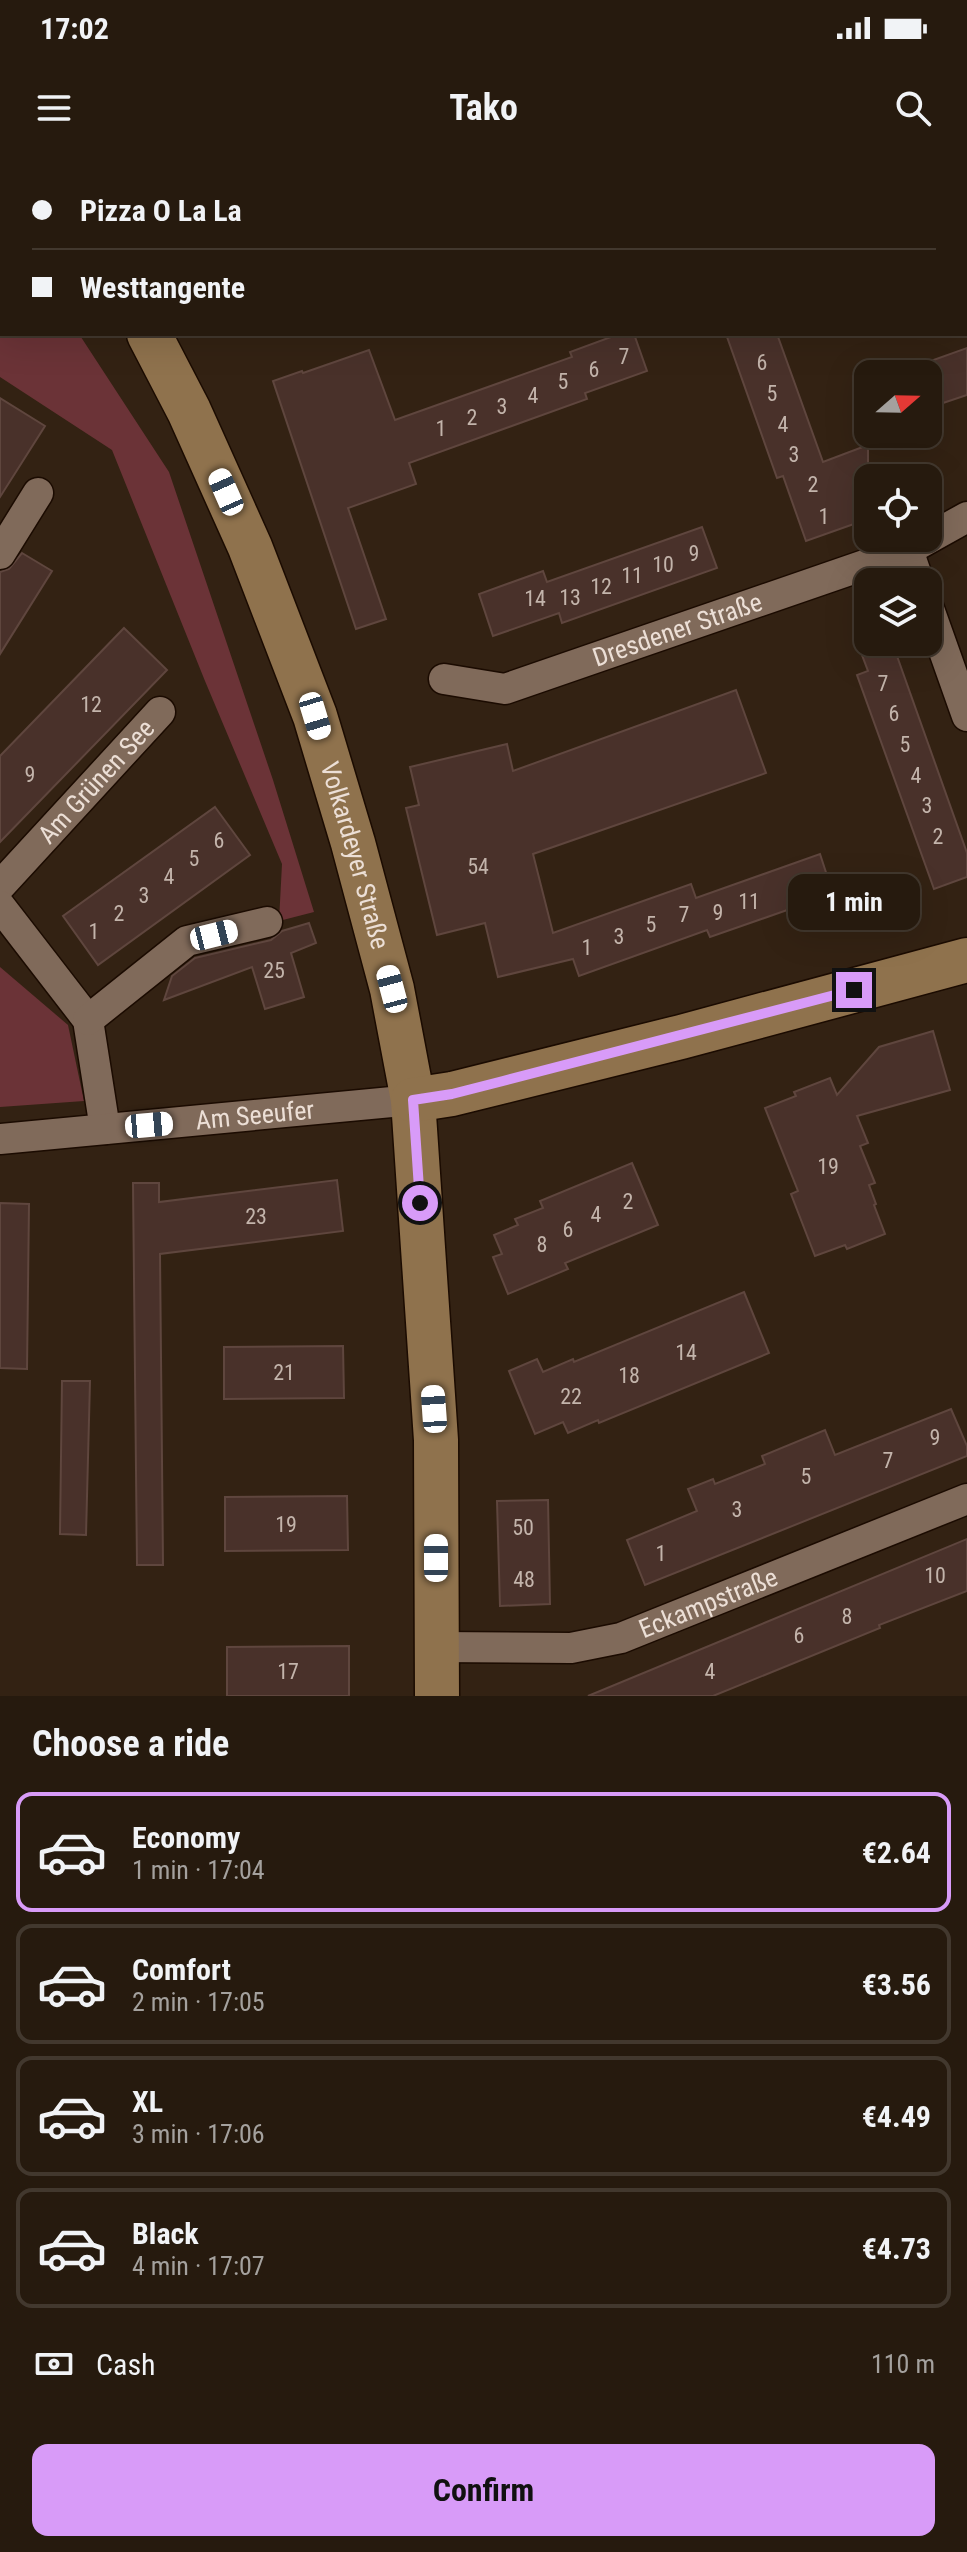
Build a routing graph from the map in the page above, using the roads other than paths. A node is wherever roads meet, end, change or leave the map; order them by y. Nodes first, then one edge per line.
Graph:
1 (150, 336) edge
2 (38, 493) dead end
3 (967, 517) edge
4 (942, 531) edge
5 (902, 552) edge
6 (0, 554) edge
7 (942, 645) edge
8 (444, 679) dead end
9 (160, 712) dead end
10 (967, 716) edge
11 (0, 886) edge
12 (0, 906) edge
13 (267, 922) dead end
14 (967, 960) edge
15 (88, 1020) junction
16 (413, 1100) junction
17 (105, 1129) junction
18 (0, 1139) edge
19 (967, 1499) edge
20 (436, 1647) junction
21 (437, 1696) edge

1 - 16 main road, Volkardeyer Straße
2 - 6 street
3 - 4 street, Dresdener Straße
5 - 8 street, Dresdener Straße
7 - 10 street
9 - 11 street, Am Grünen See
12 - 15 street
13 - 15 street
14 - 16 main road
15 - 17 street
16 - 17 street, Am Seeufer
16 - 20 main road, Volkardeyer Straße
17 - 18 street, Am Seeufer
19 - 20 street, Eckampstraße
20 - 21 main road, Volkardeyer Straße

